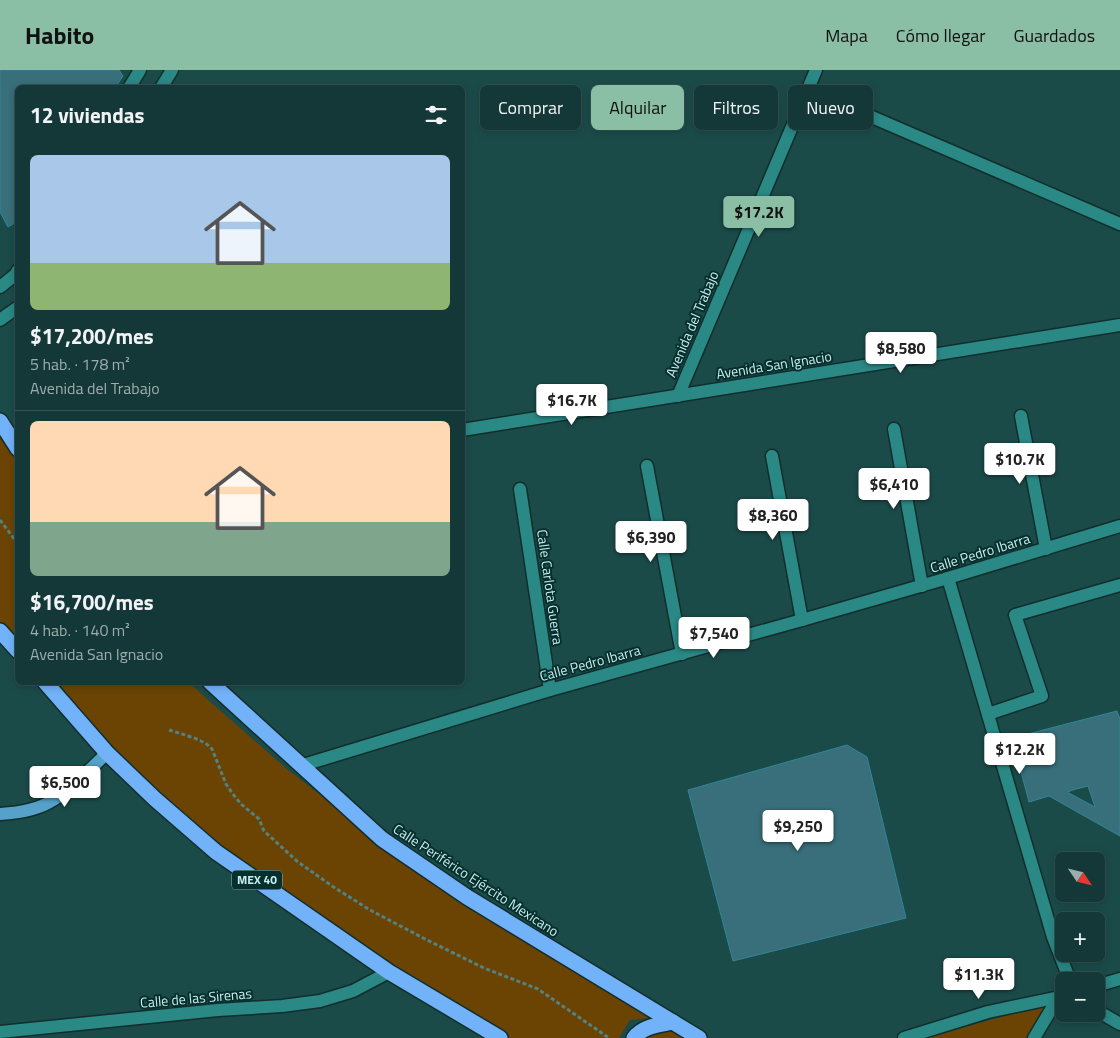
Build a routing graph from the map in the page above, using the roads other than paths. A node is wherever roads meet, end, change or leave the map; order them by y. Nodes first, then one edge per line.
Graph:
1 (140, 70) edge
2 (172, 70) edge
3 (816, 70) edge
4 (131, 85) edge
5 (163, 85) edge
6 (809, 85) edge
7 (873, 117) edge
8 (790, 130) edge
9 (1120, 224) edge
10 (15, 274) edge
11 (0, 287) edge
12 (15, 309) edge
13 (0, 320) edge
14 (1120, 325) edge
15 (678, 396) junction
16 (1021, 416) dead end
17 (0, 421) edge
18 (894, 429) dead end
19 (465, 430) edge
20 (15, 444) edge
21 (772, 456) dead end
22 (646, 466) dead end
23 (520, 489) dead end
24 (1120, 526) edge
25 (1046, 549) junction
26 (948, 578) junction
27 (1120, 585) edge
28 (922, 586) junction
29 (802, 620) junction
30 (0, 631) edge
31 (15, 648) edge
32 (682, 654) junction
33 (48, 685) edge
34 (213, 685) edge
35 (550, 690) junction
36 (988, 714) junction
37 (107, 753) junction
38 (300, 766) junction
39 (0, 814) edge
40 (389, 972) junction
41 (1067, 972) edge
42 (1120, 979) edge
43 (1105, 983) edge
44 (1055, 998) edge
45 (1055, 1006) edge
46 (1105, 1015) edge
47 (673, 1022) junction
48 (1120, 1024) edge
49 (0, 1032) edge
50 (500, 1038) edge
51 (634, 1038) edge
52 (699, 1038) edge
53 (904, 1038) edge
54 (1034, 1038) edge

1 - 4 street
2 - 5 street
3 - 6 street, Avenida del Trabajo
7 - 9 street
8 - 15 street, Avenida del Trabajo
10 - 11 street
12 - 13 street
14 - 15 street, Avenida San Ignacio
15 - 19 street, Avenida San Ignacio
16 - 25 street
17 - 20 highway
18 - 28 street
21 - 29 street
22 - 32 street
23 - 35 street, Calle Carlota Guerra
24 - 25 street, Calle Pedro Ibarra
25 - 26 street, Calle Pedro Ibarra
26 - 28 street, Calle Pedro Ibarra
26 - 36 street
27 - 36 street
28 - 29 street, Calle Pedro Ibarra
29 - 32 street, Calle Pedro Ibarra
30 - 31 highway
32 - 35 street, Calle Pedro Ibarra
33 - 37 highway, MEX 40
34 - 38 highway, Calle Periférico Ejército Mexicano
35 - 38 street, Calle Pedro Ibarra
36 - 41 street
37 - 39 main road
37 - 40 highway, MEX 40
38 - 47 highway, Calle Periférico Ejército Mexicano
40 - 49 street, Calle de las Sirenas
40 - 50 highway, MEX 40
42 - 43 street
44 - 53 street
45 - 54 street
46 - 48 street
47 - 51 highway
47 - 52 highway, Calle Periférico Ejército Mexicano

